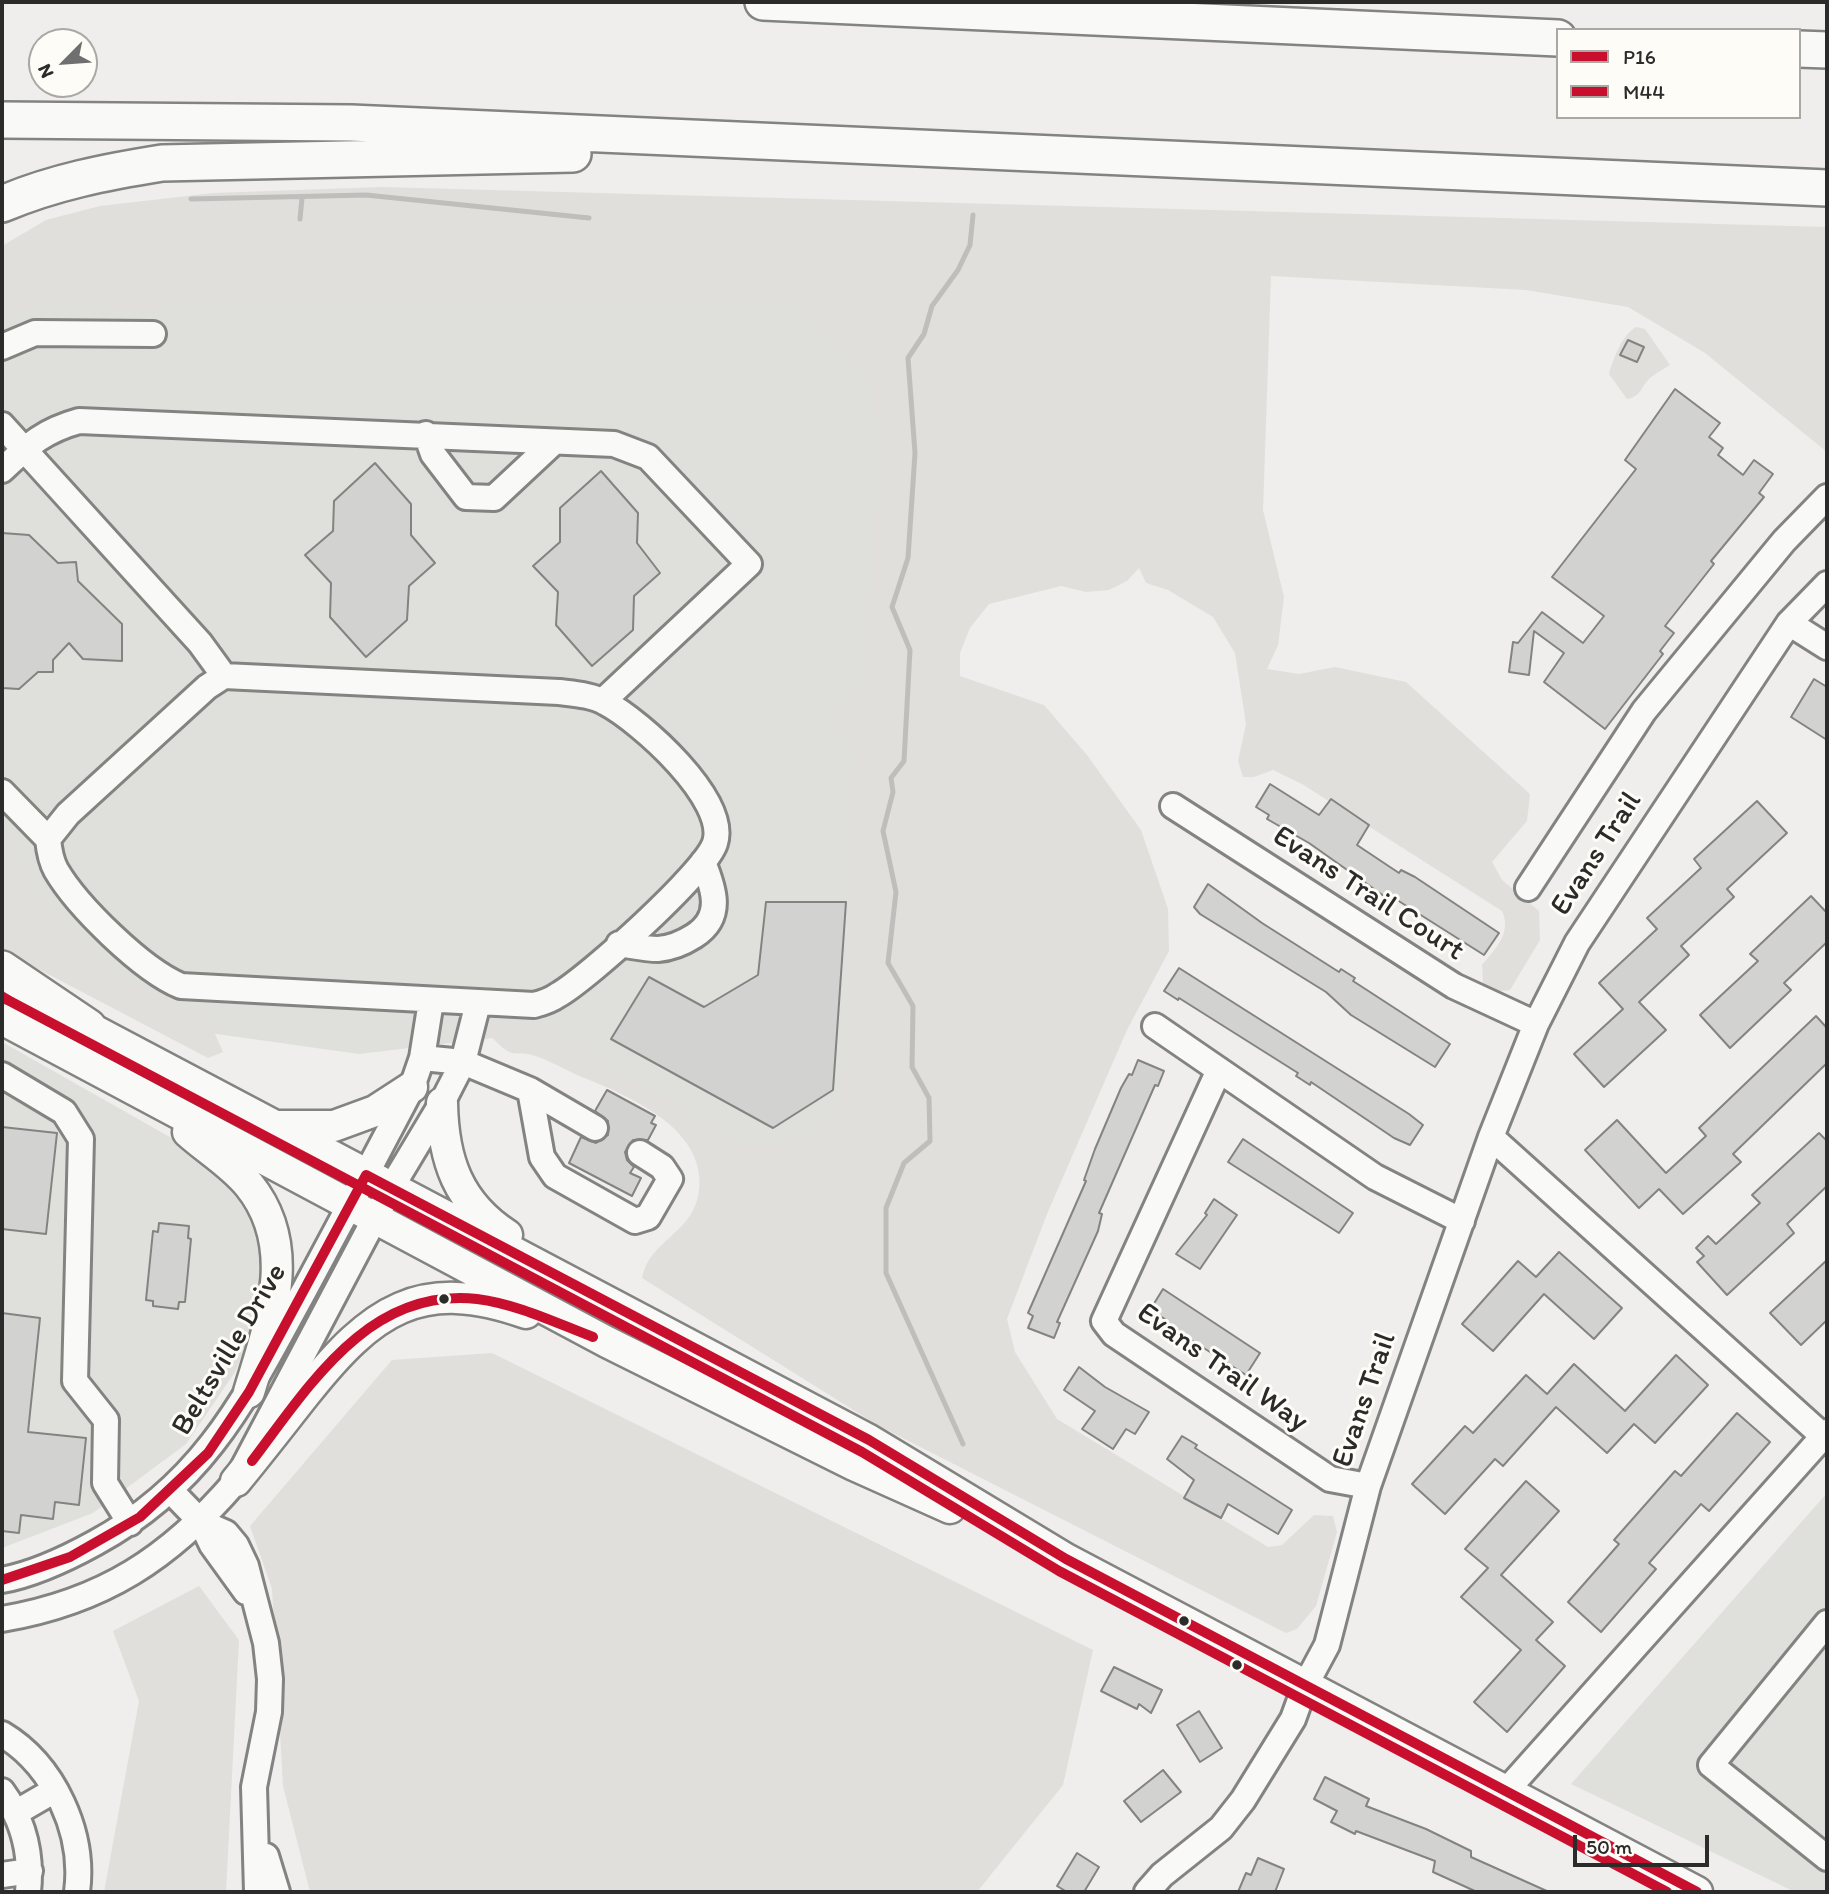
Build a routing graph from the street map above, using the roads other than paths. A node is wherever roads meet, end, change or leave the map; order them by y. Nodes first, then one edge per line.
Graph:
1 (763, 2) edge
2 (775, 2) edge
3 (1556, 38) edge
4 (1801, 49) edge
5 (1827, 50) edge
6 (2, 120) edge
7 (937, 149) junction
8 (1827, 188) edge
9 (2, 204) edge
10 (153, 334) dead end
11 (2, 346) edge
12 (2, 425) edge
13 (426, 434) junction
14 (554, 442) junction
15 (25, 449) junction
16 (2, 470) edge
17 (1827, 497) edge
18 (1827, 584) edge
19 (1789, 623) junction
20 (1827, 647) edge
21 (224, 676) junction
22 (603, 701) junction
23 (2, 792) edge
24 (1173, 806) dead end
25 (48, 839) junction
26 (703, 862) junction
27 (1528, 888) dead end
28 (619, 944) junction
29 (2, 968) edge
30 (2, 981) edge
31 (431, 1001) junction
32 (478, 1003) junction
33 (2, 1019) edge
34 (1536, 1024) junction
35 (1155, 1026) dead end
36 (88, 1027) junction
37 (422, 1058) junction
38 (463, 1062) junction
39 (1219, 1070) junction
40 (2, 1075) edge
41 (412, 1087) junction
42 (530, 1090) junction
43 (145, 1095) junction
44 (442, 1103) junction
45 (276, 1126) junction
46 (595, 1128) dead end
47 (1491, 1137) junction
48 (640, 1153) dead end
49 (379, 1182) junction
50 (363, 1210) junction
51 (1462, 1221) junction
52 (625, 1312) junction
53 (607, 1342) junction
54 (249, 1392) junction
55 (1825, 1434) edge
56 (236, 1481) junction
57 (1368, 1486) junction
58 (171, 1490) junction
59 (201, 1522) junction
60 (130, 1523) junction
61 (1066, 1559) junction
62 (2, 1580) edge
63 (2, 1619) edge
64 (1827, 1623) edge
65 (1306, 1686) junction
66 (2, 1734) edge
67 (55, 1790) junction
68 (2, 1791) edge
69 (1506, 1791) junction
70 (17, 1812) junction
71 (255, 1814) junction
72 (1827, 1858) edge
73 (2, 1875) edge
74 (29, 1882) edge
75 (1162, 1886) edge
76 (77, 1892) edge
77 (257, 1892) edge
78 (277, 1892) edge
79 (1697, 1892) edge

1 - 2 highway
2 - 3 highway
4 - 5 highway
6 - 7 highway
7 - 8 highway
7 - 9 highway
10 - 11 street
12 - 15 street
13 - 14 street
13 - 14 street
13 - 15 street
14 - 22 street
15 - 16 street
15 - 21 street
17 - 27 street
18 - 19 street, Evans Trail
19 - 20 street
19 - 34 street, Evans Trail
21 - 22 street
21 - 25 street
22 - 26 street
23 - 25 street
24 - 34 street, Evans Trail Court
25 - 31 street
26 - 28 street
26 - 28 street
28 - 32 street
29 - 36 highway
30 - 36 main road
31 - 32 street
31 - 37 street
32 - 38 street
33 - 43 main road
34 - 47 street, Evans Trail
35 - 39 street
36 - 45 main road
37 - 38 street
37 - 41 street
38 - 42 street
38 - 44 street
39 - 51 street
39 - 57 street, Evans Trail Way
40 - 60 street
41 - 45 main road
41 - 49 street
42 - 46 street
42 - 48 street
43 - 50 main road
43 - 54 main road
44 - 49 street
44 - 52 main road
45 - 49 main road
47 - 51 street, Evans Trail
47 - 55 street
49 - 50 street, Beltsville Drive
49 - 52 main road
50 - 53 main road
50 - 54 street, Beltsville Drive
50 - 56 street, Beltsville Drive
51 - 57 street, Evans Trail
52 - 61 main road
53 - 56 main road
53 - 61 main road
54 - 58 street, Beltsville Drive
55 - 69 street
56 - 59 street, Beltsville Drive
57 - 65 street, Evans Trail
58 - 59 street
58 - 60 street, Beltsville Drive
59 - 63 street, Beltsville Drive
59 - 71 street
60 - 62 street, Beltsville Drive
61 - 65 main road
64 - 72 street
65 - 69 main road
65 - 75 street, Evans Trail
66 - 67 street
67 - 70 street
67 - 76 street
68 - 70 street
69 - 79 main road
70 - 74 street
71 - 77 street
71 - 78 street
73 - 74 street

